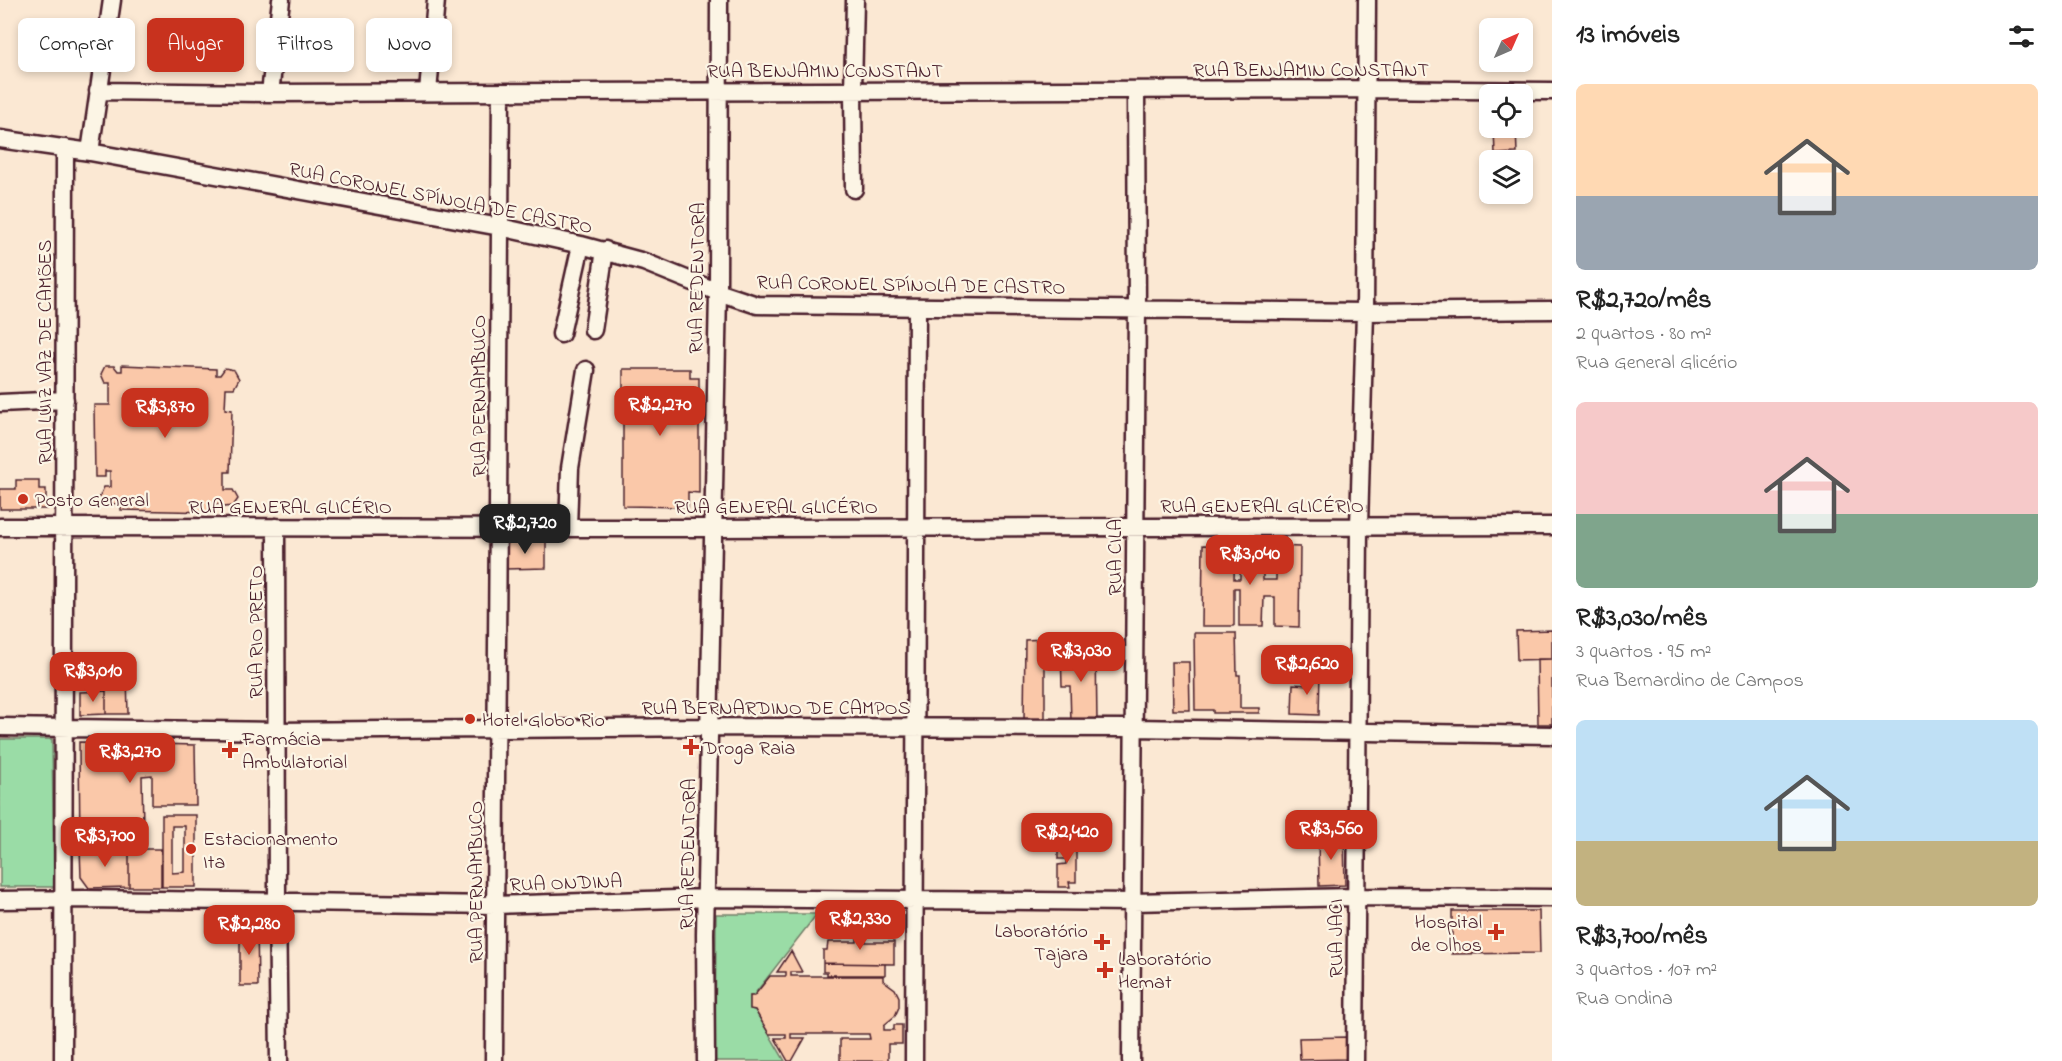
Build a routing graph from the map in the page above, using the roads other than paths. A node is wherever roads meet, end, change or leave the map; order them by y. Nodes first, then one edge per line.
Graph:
1 (112, 0) edge
2 (281, 0) edge
3 (436, 0) edge
4 (719, 0) edge
5 (855, 0) edge
6 (1367, 0) edge
7 (1365, 89) junction
8 (1136, 90) junction
9 (98, 91) junction
10 (853, 91) junction
11 (1552, 91) edge
12 (428, 92) junction
13 (501, 92) junction
14 (718, 92) junction
15 (270, 93) junction
16 (0, 139) edge
17 (65, 148) junction
18 (90, 152) junction
19 (854, 189) dead end
20 (500, 227) junction
21 (581, 245) junction
22 (606, 250) junction
23 (718, 292) junction
24 (917, 307) junction
25 (1137, 308) junction
26 (1552, 310) edge
27 (1365, 312) junction
28 (592, 330) dead end
29 (561, 334) dead end
30 (586, 370) dead end
31 (64, 400) junction
32 (0, 403) edge
33 (64, 526) junction
34 (916, 526) junction
35 (1136, 526) junction
36 (1359, 526) junction
37 (1552, 526) edge
38 (0, 527) edge
39 (276, 527) junction
40 (498, 528) junction
41 (568, 528) junction
42 (712, 528) junction
43 (64, 726) junction
44 (0, 727) edge
45 (711, 727) junction
46 (915, 728) junction
47 (1134, 728) junction
48 (497, 730) junction
49 (1358, 730) junction
50 (276, 731) junction
51 (1552, 735) edge
52 (1356, 897) junction
53 (706, 898) junction
54 (1552, 898) edge
55 (63, 899) junction
56 (0, 900) edge
57 (915, 900) junction
58 (277, 901) junction
59 (1133, 902) junction
60 (495, 905) junction
61 (63, 1061) edge
62 (279, 1061) edge
63 (494, 1061) edge
64 (706, 1061) edge
65 (914, 1061) edge
66 (1131, 1061) edge
67 (1355, 1061) edge

1 - 9 street
2 - 15 street
3 - 12 street
4 - 14 street, RUA REDENTORA
5 - 10 street
6 - 7 street, RUA JACI
7 - 8 street, RUA BENJAMIN CONSTANT
7 - 11 street, RUA BENJAMIN CONSTANT
7 - 27 street, RUA JACI
8 - 10 street, RUA BENJAMIN CONSTANT
8 - 25 street, RUA CILA
9 - 15 street, RUA BENJAMIN CONSTANT
9 - 18 street
10 - 14 street, RUA BENJAMIN CONSTANT
10 - 19 street
12 - 13 street, RUA BENJAMIN CONSTANT
12 - 15 street, RUA BENJAMIN CONSTANT
13 - 14 street, RUA BENJAMIN CONSTANT
13 - 20 street, RUA PERNAMBUCO
14 - 23 street, RUA REDENTORA
16 - 17 street, RUA CORONEL SPÍNOLA DE CASTRO
17 - 18 street, RUA CORONEL SPÍNOLA DE CASTRO
17 - 31 street, RUA LUIZ VAZ DE CAMÕES
18 - 20 street, RUA CORONEL SPÍNOLA DE CASTRO
20 - 21 street, RUA CORONEL SPÍNOLA DE CASTRO
20 - 40 street, RUA PERNAMBUCO
21 - 22 street, RUA CORONEL SPÍNOLA DE CASTRO
21 - 29 street
22 - 23 street, RUA CORONEL SPÍNOLA DE CASTRO
22 - 28 street
23 - 24 street, RUA CORONEL SPÍNOLA DE CASTRO
23 - 42 street, RUA REDENTORA
24 - 25 street, RUA CORONEL SPÍNOLA DE CASTRO
24 - 34 street
25 - 27 street, RUA CORONEL SPÍNOLA DE CASTRO
25 - 35 street, RUA CILA
26 - 27 street, RUA CORONEL SPÍNOLA DE CASTRO
27 - 36 street, RUA JACI
30 - 41 street
31 - 32 street
31 - 33 street, RUA LUIZ VAZ DE CAMÕES
33 - 38 street, RUA GENERAL GLICÉRIO
33 - 39 street, RUA GENERAL GLICÉRIO
33 - 43 street, RUA LUIZ VAZ DE CAMÕES
34 - 35 street, RUA GENERAL GLICÉRIO
34 - 42 street, RUA GENERAL GLICÉRIO
34 - 46 street
35 - 36 street, RUA GENERAL GLICÉRIO
35 - 47 street, RUA CILA
36 - 37 street, RUA GENERAL GLICÉRIO
36 - 49 street, RUA JACI
39 - 40 street, RUA GENERAL GLICÉRIO
39 - 50 street, RUA RIO PRETO
40 - 41 street, RUA GENERAL GLICÉRIO
40 - 48 street, RUA PERNAMBUCO
41 - 42 street, RUA GENERAL GLICÉRIO
42 - 45 street, RUA REDENTORA
43 - 44 street, RUA BERNARDINO DE CAMPOS
43 - 50 street, RUA BERNARDINO DE CAMPOS
43 - 55 street, RUA LUIZ VAZ DE CAMÕES
45 - 46 street, RUA BERNARDINO DE CAMPOS
45 - 48 street, RUA BERNARDINO DE CAMPOS
45 - 53 street, RUA REDENTORA
46 - 47 street, RUA BERNARDINO DE CAMPOS
46 - 57 street
47 - 49 street, RUA BERNARDINO DE CAMPOS
47 - 59 street, RUA CILA
48 - 50 street, RUA BERNARDINO DE CAMPOS
48 - 60 street, RUA PERNAMBUCO
49 - 51 street, RUA BERNARDINO DE CAMPOS
49 - 52 street, RUA JACI
50 - 58 street, RUA RIO PRETO
52 - 54 street, RUA ONDINA
52 - 59 street, RUA ONDINA
52 - 67 street, RUA JACI
53 - 57 street, RUA ONDINA
53 - 60 street, RUA ONDINA
53 - 64 street, RUA REDENTORA
55 - 56 street, RUA ONDINA
55 - 58 street, RUA ONDINA
55 - 61 street, RUA LUIZ VAZ DE CAMÕES
57 - 59 street, RUA ONDINA
57 - 65 street
58 - 60 street, RUA ONDINA
58 - 62 street, RUA RIO PRETO
59 - 66 street, RUA CILA
60 - 63 street, RUA PERNAMBUCO

